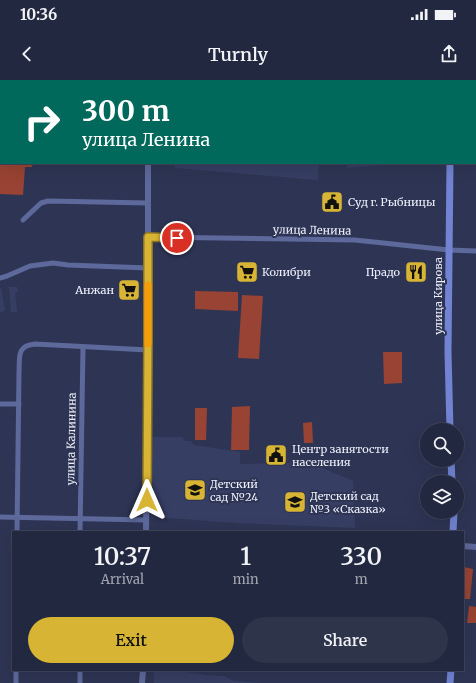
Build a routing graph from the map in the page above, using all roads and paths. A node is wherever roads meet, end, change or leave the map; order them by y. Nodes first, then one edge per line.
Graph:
1 (148, 164) edge
2 (450, 164) edge
3 (148, 203) junction
4 (23, 220) dead end
5 (148, 237) junction
6 (449, 250) junction
7 (476, 251) edge
8 (148, 268) junction
9 (0, 278) edge
10 (83, 346) junction
11 (148, 350) junction
12 (0, 404) edge
13 (19, 404) junction
14 (450, 423) edge
15 (0, 518) edge
16 (17, 518) junction
17 (80, 519) junction
18 (454, 519) edge
19 (146, 520) junction
20 (17, 531) edge
21 (80, 531) edge
22 (146, 531) edge
23 (453, 531) edge
24 (464, 546) edge
25 (476, 547) edge
26 (16, 671) edge
27 (80, 671) edge
28 (142, 671) edge
29 (451, 671) edge
30 (16, 683) edge
31 (80, 683) edge
32 (142, 683) edge
33 (450, 683) edge

1 - 3 street
2 - 6 main road, улица Кирова
3 - 4 street
3 - 5 street
5 - 6 street, улица Ленина
5 - 8 street
6 - 7 street, улица Ленина
6 - 14 main road, улица Кирова
8 - 9 street
8 - 11 street
10 - 11 street
10 - 13 street
10 - 17 street, улица Калинина
11 - 19 street
12 - 13 street
13 - 16 street
15 - 16 street
16 - 17 street
16 - 20 street
17 - 19 street
17 - 21 street, улица Калинина
18 - 23 main road
19 - 22 street
24 - 25 street
26 - 30 street
27 - 31 street
28 - 32 street
29 - 33 main road

